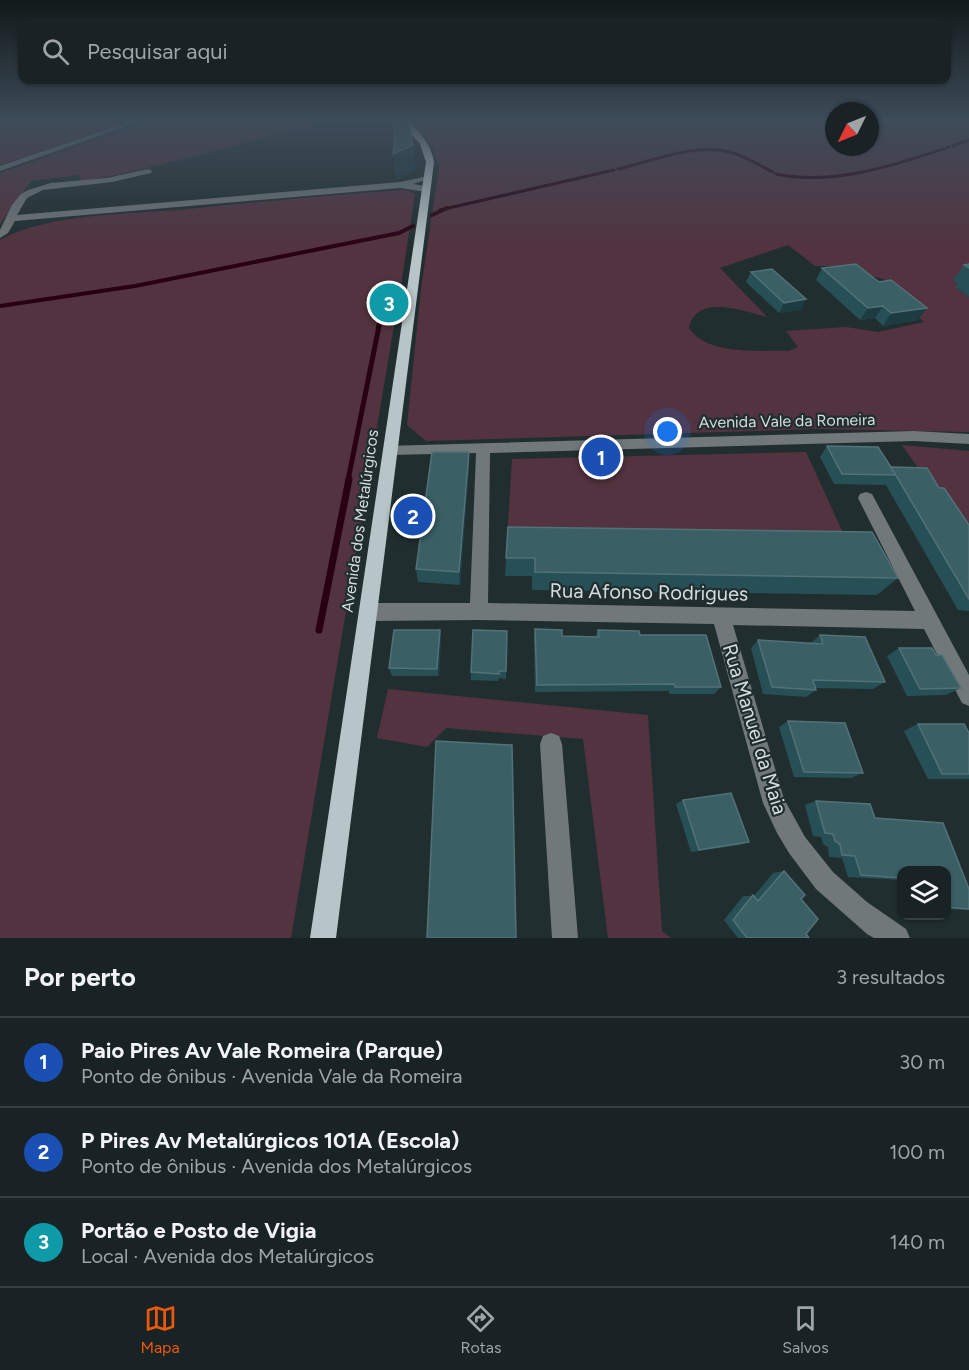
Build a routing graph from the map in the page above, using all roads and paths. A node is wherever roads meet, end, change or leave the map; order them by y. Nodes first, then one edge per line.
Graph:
1 (18, 163) edge
2 (430, 163) edge
3 (0, 169) edge
4 (148, 171) dead end
5 (427, 183) junction
6 (63, 214) junction
7 (14, 218) junction
8 (4, 232) edge
9 (969, 439) edge
10 (483, 447) junction
11 (390, 450) junction
12 (866, 498) dead end
13 (479, 611) junction
14 (369, 612) junction
15 (721, 616) junction
16 (929, 620) junction
17 (969, 696) edge
18 (551, 744) dead end
19 (323, 938) edge
20 (565, 938) edge
21 (897, 938) edge

1 - 3 street
2 - 5 main road, Avenida dos Metalúrgicos
4 - 7 street
5 - 6 street
5 - 11 main road, Avenida dos Metalúrgicos
6 - 7 street
6 - 8 street
7 - 8 street
9 - 10 street, Avenida Vale da Romeira
10 - 11 street, Avenida Vale da Romeira
10 - 13 street
11 - 14 main road, Avenida dos Metalúrgicos
12 - 16 street
13 - 14 street, Rua Afonso Rodrigues
13 - 15 street, Rua Afonso Rodrigues
14 - 19 main road, Avenida dos Metalúrgicos
15 - 16 street, Rua Afonso Rodrigues
15 - 21 street, Rua Manuel da Maia
16 - 17 street
18 - 20 street

